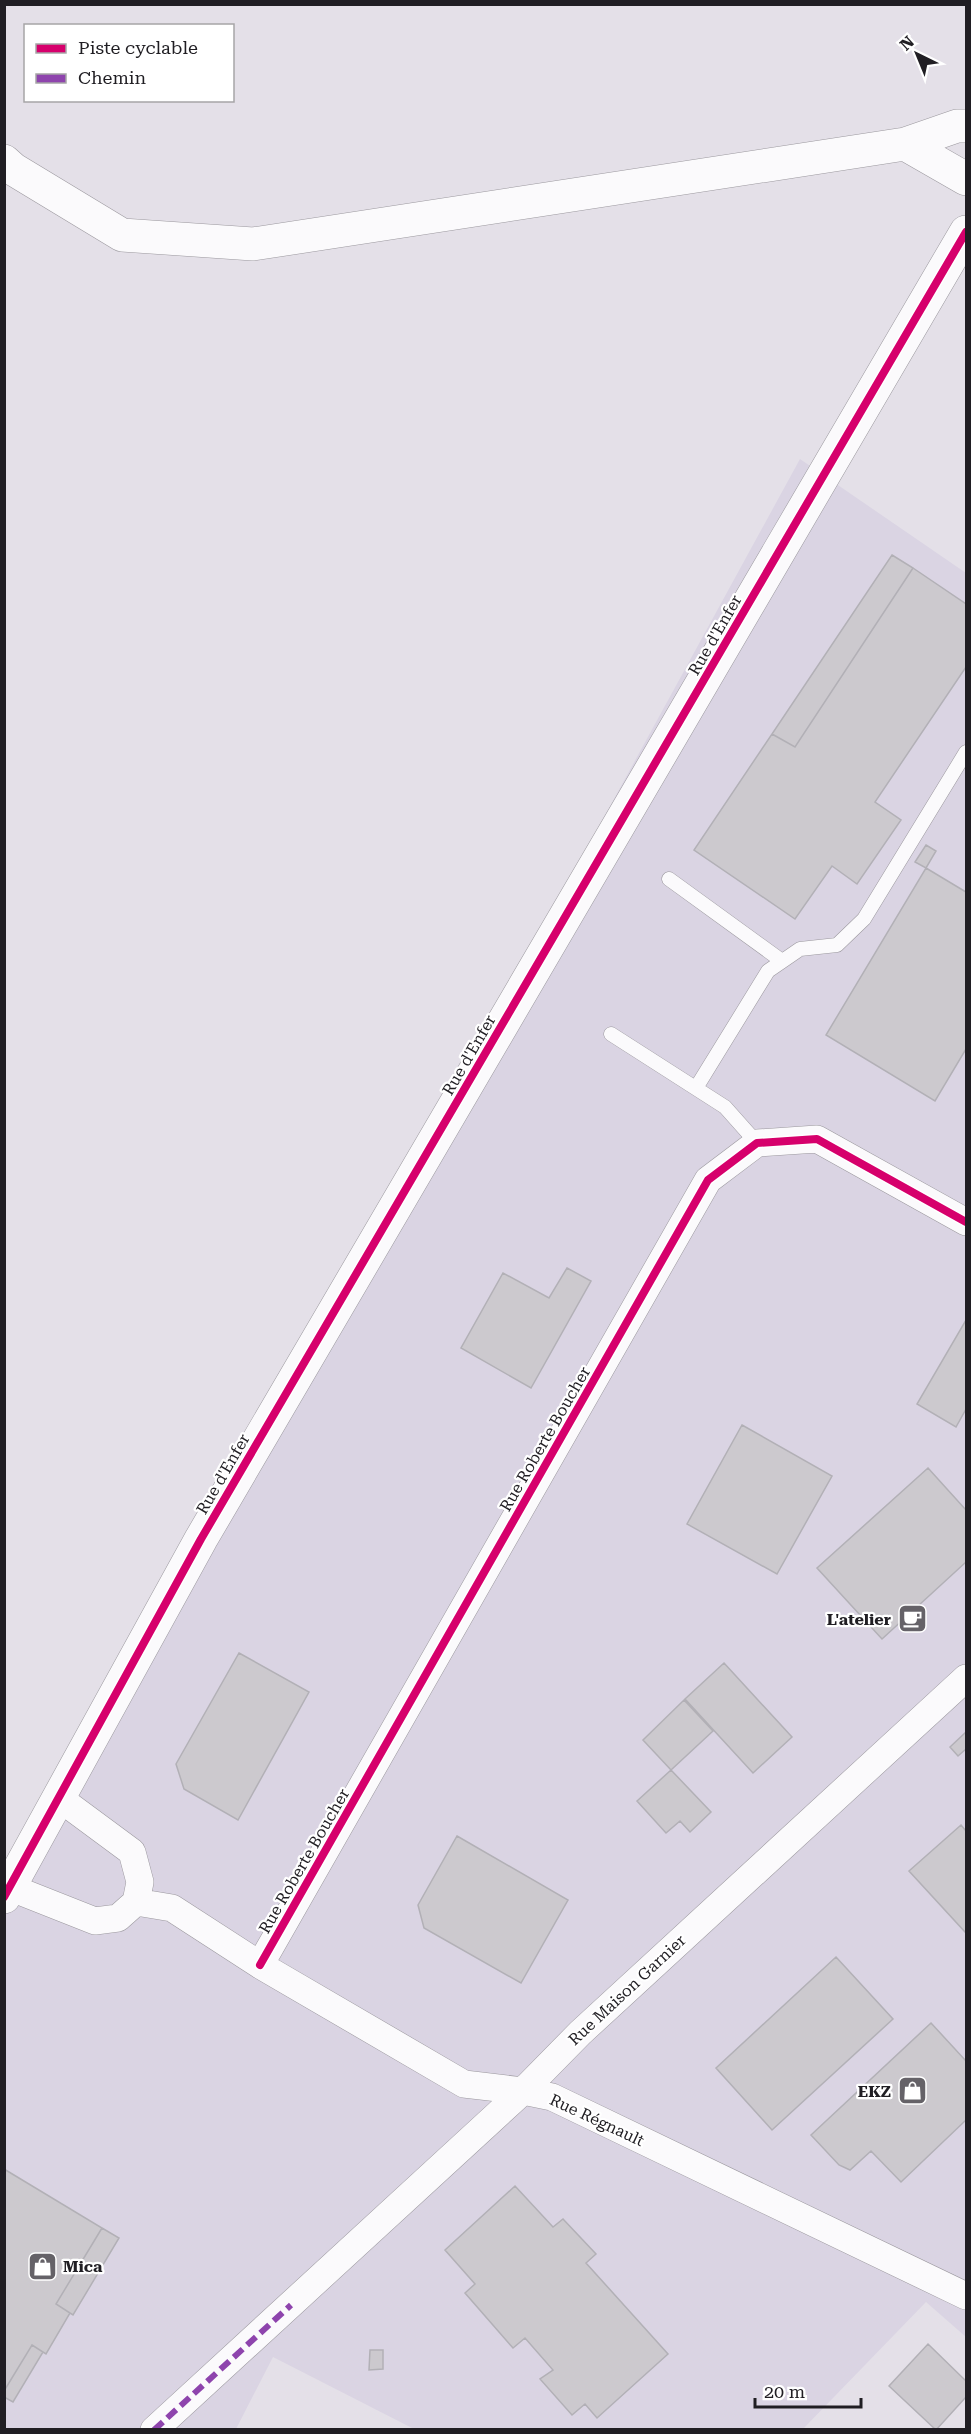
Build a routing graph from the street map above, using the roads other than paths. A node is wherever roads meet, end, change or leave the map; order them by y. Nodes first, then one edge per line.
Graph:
1 (966, 126) edge
2 (905, 144) junction
3 (4, 161) edge
4 (966, 179) edge
5 (966, 232) edge
6 (966, 752) edge
7 (669, 879) dead end
8 (782, 961) junction
9 (611, 1034) dead end
10 (696, 1088) junction
11 (757, 1143) junction
12 (966, 1222) edge
13 (966, 1678) edge
14 (59, 1797) junction
15 (7, 1892) edge
16 (136, 1902) junction
17 (260, 1965) junction
18 (523, 2091) junction
19 (966, 2296) edge
20 (154, 2430) edge

1 - 2 street
2 - 3 street
2 - 4 street
5 - 14 street, Rue d'Enfer
6 - 8 lane
7 - 8 lane
8 - 10 lane
9 - 10 lane
10 - 11 lane
11 - 12 street
11 - 17 street, Rue Roberte Boucher
13 - 18 street, Rue Maison Garnier
14 - 15 street, Rue d'Enfer
14 - 16 street
15 - 16 street
16 - 17 street, Rue Régnault
17 - 18 street, Rue Régnault
18 - 19 street, Rue Régnault
18 - 20 street, Rue Maison Garnier

